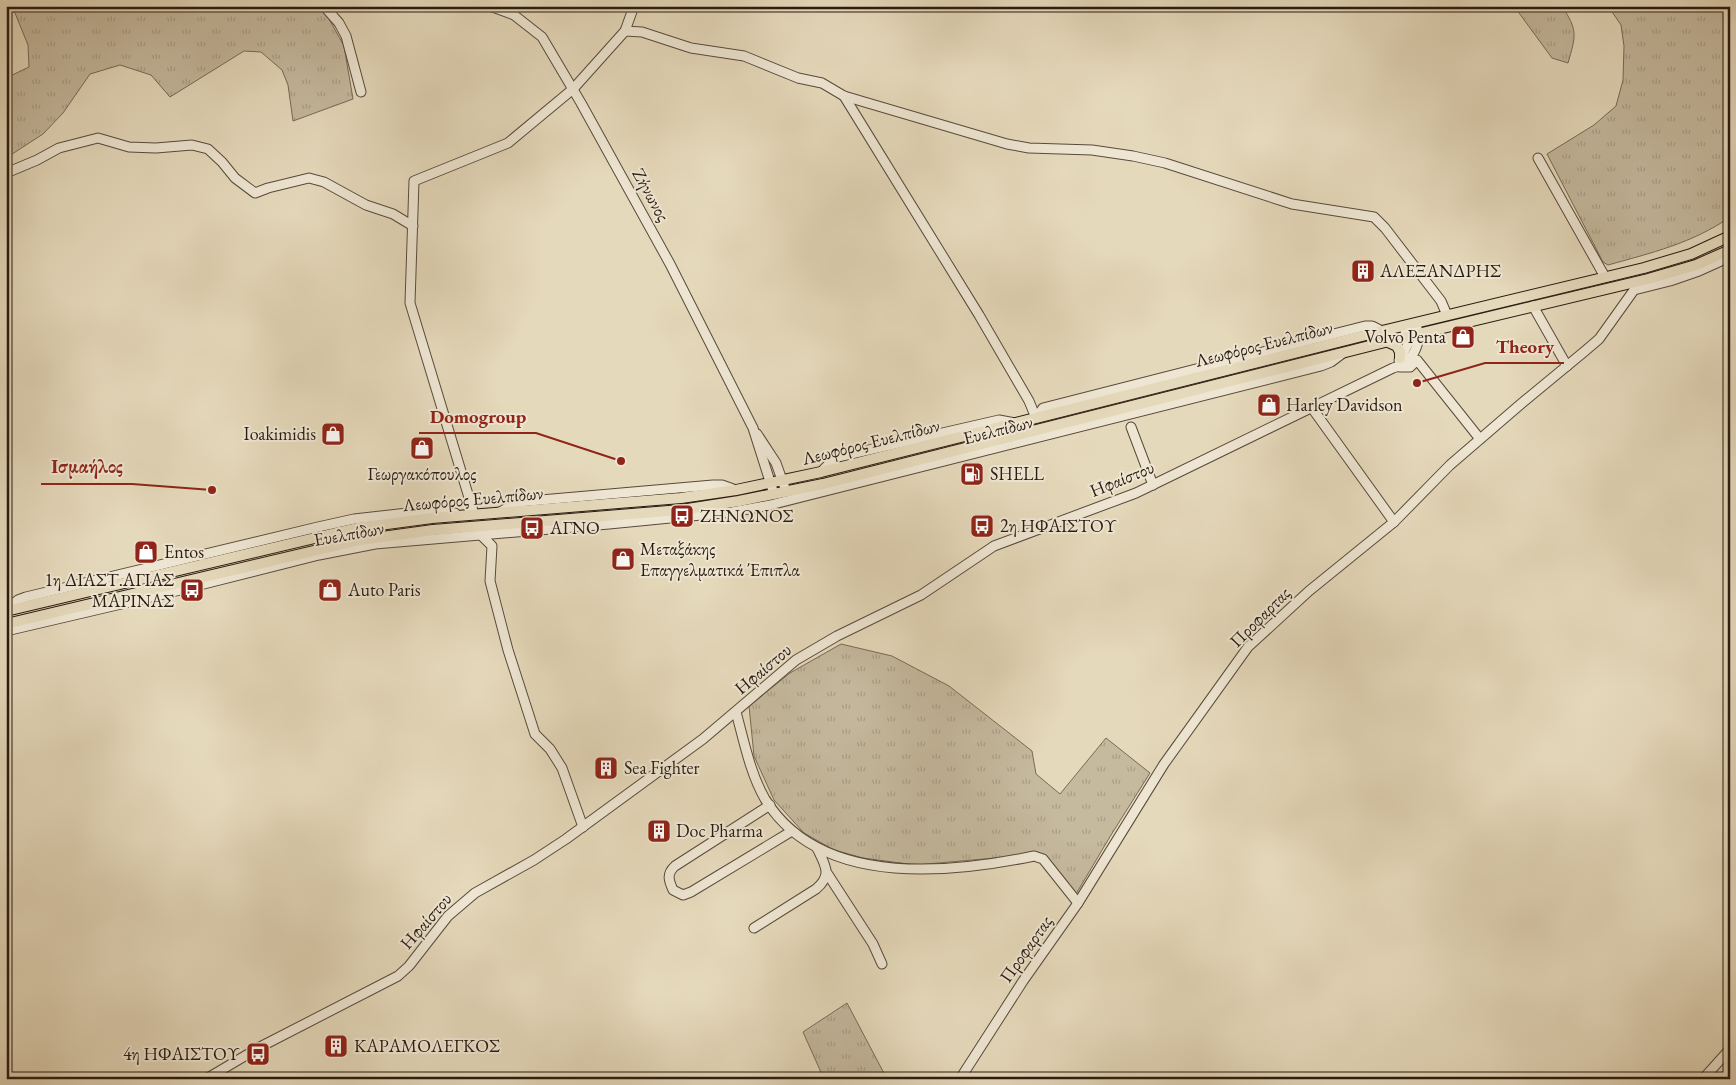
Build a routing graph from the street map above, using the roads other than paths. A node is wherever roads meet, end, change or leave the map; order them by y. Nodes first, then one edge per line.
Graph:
1 (324, 6) edge
2 (490, 6) edge
3 (634, 6) edge
4 (625, 30) junction
5 (573, 89) junction
6 (361, 92) dead end
7 (844, 96) junction
8 (1538, 158) dead end
9 (6, 173) edge
10 (413, 226) junction
11 (1730, 236) edge
12 (1730, 250) edge
13 (1730, 257) edge
14 (1698, 268) junction
15 (1604, 277) junction
16 (1648, 283) junction
17 (1533, 306) junction
18 (1447, 315) junction
19 (1415, 323) junction
20 (1404, 326) junction
21 (1424, 333) junction
22 (1407, 337) junction
23 (1388, 342) junction
24 (1398, 364) junction
25 (1567, 366) junction
26 (1312, 408) junction
27 (1036, 418) junction
28 (1131, 427) dead end
29 (752, 428) junction
30 (1480, 439) junction
31 (863, 477) junction
32 (783, 479) junction
33 (770, 482) junction
34 (1153, 485) junction
35 (786, 491) junction
36 (774, 494) junction
37 (474, 514) junction
38 (608, 520) junction
39 (1394, 522) junction
40 (480, 534) junction
41 (281, 561) junction
42 (6, 611) edge
43 (8, 627) edge
44 (736, 712) junction
45 (770, 806) junction
46 (583, 827) junction
47 (792, 831) junction
48 (817, 848) junction
49 (827, 873) junction
50 (1078, 903) junction
51 (754, 928) dead end
52 (882, 964) dead end
53 (1730, 1049) edge
54 (206, 1079) edge
55 (960, 1079) edge
56 (1703, 1079) edge

1 - 6 street
2 - 5 street, Ζήνωνος
3 - 4 street
4 - 5 street
4 - 7 street
5 - 10 street
5 - 29 street, Ζήνωνος
7 - 18 street
7 - 27 street
8 - 15 street
9 - 10 street
10 - 37 street
11 - 15 main road, Λεωφόρος Ευελπίδων
12 - 14 main road, Λεωφόρος Ευελπίδων
13 - 14 street
14 - 16 main road, Λεωφόρος Ευελπίδων
15 - 18 main road, Λεωφόρος Ευελπίδων
16 - 17 main road, Λεωφόρος Ευελπίδων
16 - 25 street, Προφαρτας
17 - 21 main road, Λεωφόρος Ευελπίδων
17 - 25 street
18 - 19 main road, Λεωφόρος Ευελπίδων
19 - 20 main road, Λεωφόρος Ευελπίδων
19 - 21 street
20 - 22 street
20 - 27 main road, Λεωφόρος Ευελπίδων
21 - 22 main road, Λεωφόρος Ευελπίδων
21 - 24 street, Ηφαίστου
22 - 23 main road, Λεωφόρος Ευελπίδων
22 - 24 street
23 - 24 main road
23 - 31 main road, Λεωφόρος Ευελπίδων
24 - 26 street, Ηφαίστου
24 - 30 street
25 - 30 street, Προφαρτας
26 - 34 street, Ηφαίστου
26 - 39 street
27 - 32 main road, Λεωφόρος Ευελπίδων
28 - 34 street
29 - 32 street
29 - 33 street
30 - 39 street, Προφαρτας
31 - 35 main road, Λεωφόρος Ευελπίδων
31 - 38 street, Ευελπίδων
32 - 33 main road, Λεωφόρος Ευελπίδων
32 - 35 street
33 - 36 street
33 - 37 main road, Λεωφόρος Ευελπίδων
34 - 44 street, Ηφαίστου
35 - 36 main road, Λεωφόρος Ευελπίδων
36 - 38 main road, Λεωφόρος Ευελπίδων
37 - 42 main road, Λεωφόρος Ευελπίδων
38 - 40 street, Ευελπίδων
38 - 41 main road, Λεωφόρος Ευελπίδων
39 - 50 street, Προφαρτας
40 - 41 street, Ευελπίδων
40 - 46 street
41 - 43 main road, Λεωφόρος Ευελπίδων
44 - 45 street
44 - 46 street, Ηφαίστου
45 - 47 street
45 - 47 street
46 - 54 street, Ηφαίστου
47 - 48 street
48 - 49 street
48 - 50 street
49 - 51 street
49 - 52 street
50 - 55 street, Προφαρτας
53 - 56 street

